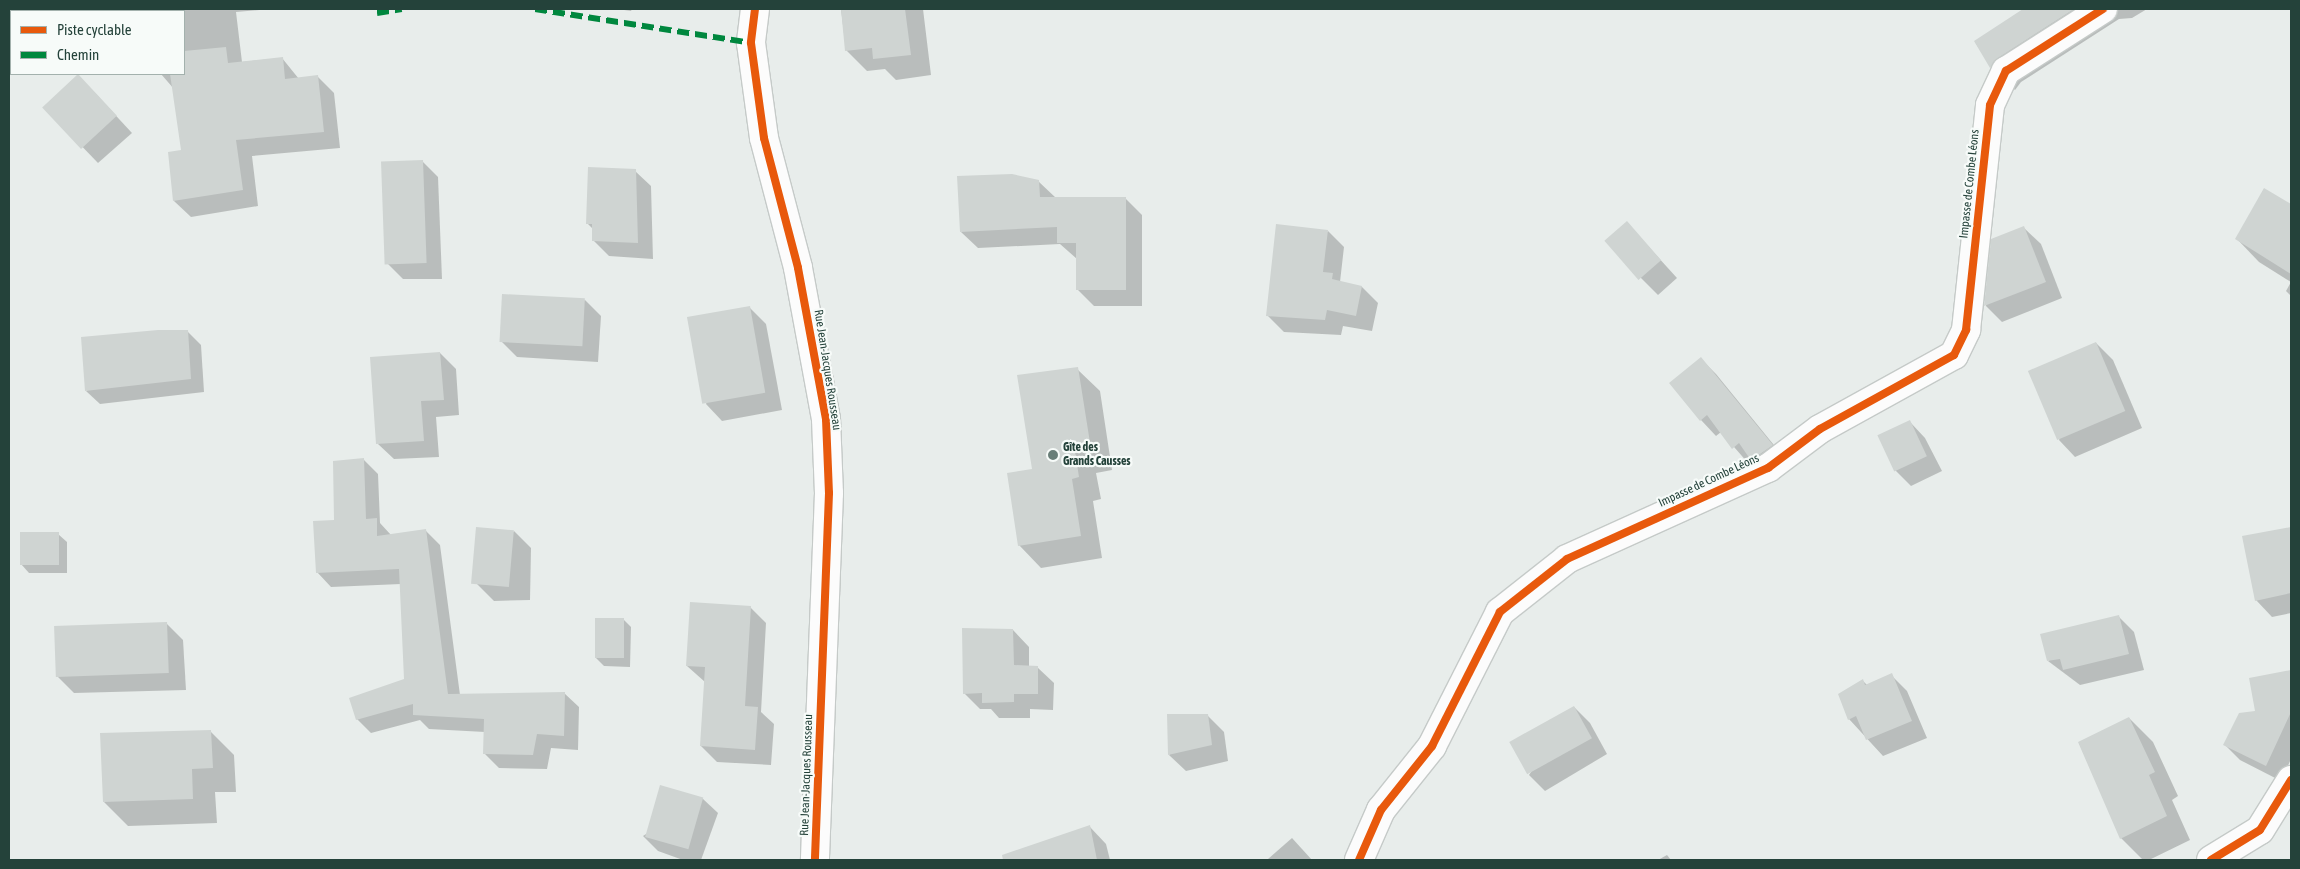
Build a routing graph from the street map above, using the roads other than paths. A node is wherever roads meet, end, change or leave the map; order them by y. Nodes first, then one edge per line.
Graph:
1 (755, 9) edge
2 (2103, 9) edge
3 (2291, 780) edge
4 (816, 860) edge
5 (1359, 860) edge
6 (2211, 860) edge

1 - 4 street, Rue Jean-Jacques Rousseau
2 - 5 street, Impasse de Combe Léons
3 - 6 street

